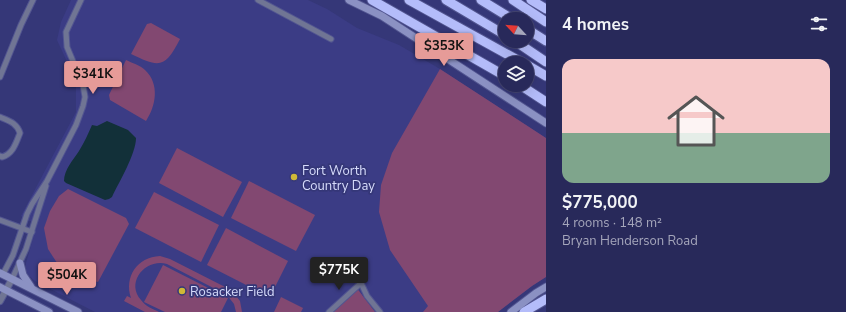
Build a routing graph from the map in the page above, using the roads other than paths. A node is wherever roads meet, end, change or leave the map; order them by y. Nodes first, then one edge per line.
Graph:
1 (33, 0) edge
2 (81, 0) edge
3 (258, 0) edge
4 (349, 0) edge
5 (372, 0) edge
6 (409, 0) edge
7 (446, 0) edge
8 (481, 0) edge
9 (514, 0) edge
10 (531, 0) edge
11 (546, 8) edge
12 (501, 12) edge
13 (546, 22) edge
14 (498, 31) edge
15 (534, 33) edge
16 (331, 39) dead end
17 (546, 41) edge
18 (525, 48) edge
19 (510, 56) edge
20 (546, 62) edge
21 (534, 69) edge
22 (498, 72) edge
23 (546, 76) edge
24 (0, 77) edge
25 (531, 92) edge
26 (546, 102) edge
27 (0, 117) edge
28 (546, 123) edge
29 (0, 156) edge
30 (47, 181) junction
31 (0, 220) edge
32 (22, 229) junction
33 (32, 232) junction
34 (20, 263) junction
35 (1, 275) edge
36 (12, 279) junction
37 (546, 287) edge
38 (3, 288) edge
39 (34, 290) junction
40 (546, 299) edge
41 (0, 301) edge
42 (49, 312) edge
43 (78, 312) edge
44 (329, 312) edge
45 (380, 312) edge
46 (511, 312) edge
47 (524, 312) edge

1 - 24 street
2 - 30 street
3 - 16 street
4 - 28 main road
5 - 22 highway
6 - 19 highway
7 - 14 highway
8 - 12 highway
9 - 13 highway
10 - 11 highway
15 - 17 highway
18 - 20 highway
21 - 23 highway
25 - 26 highway
27 - 29 street
30 - 32 street
30 - 33 street
31 - 32 street
32 - 33 street
32 - 35 street
33 - 34 street
34 - 36 street
34 - 39 main road
35 - 36 main road
36 - 38 street
36 - 39 main road
37 - 46 main road
38 - 41 street
38 - 42 main road
39 - 43 main road
40 - 47 highway
44 - 45 street

